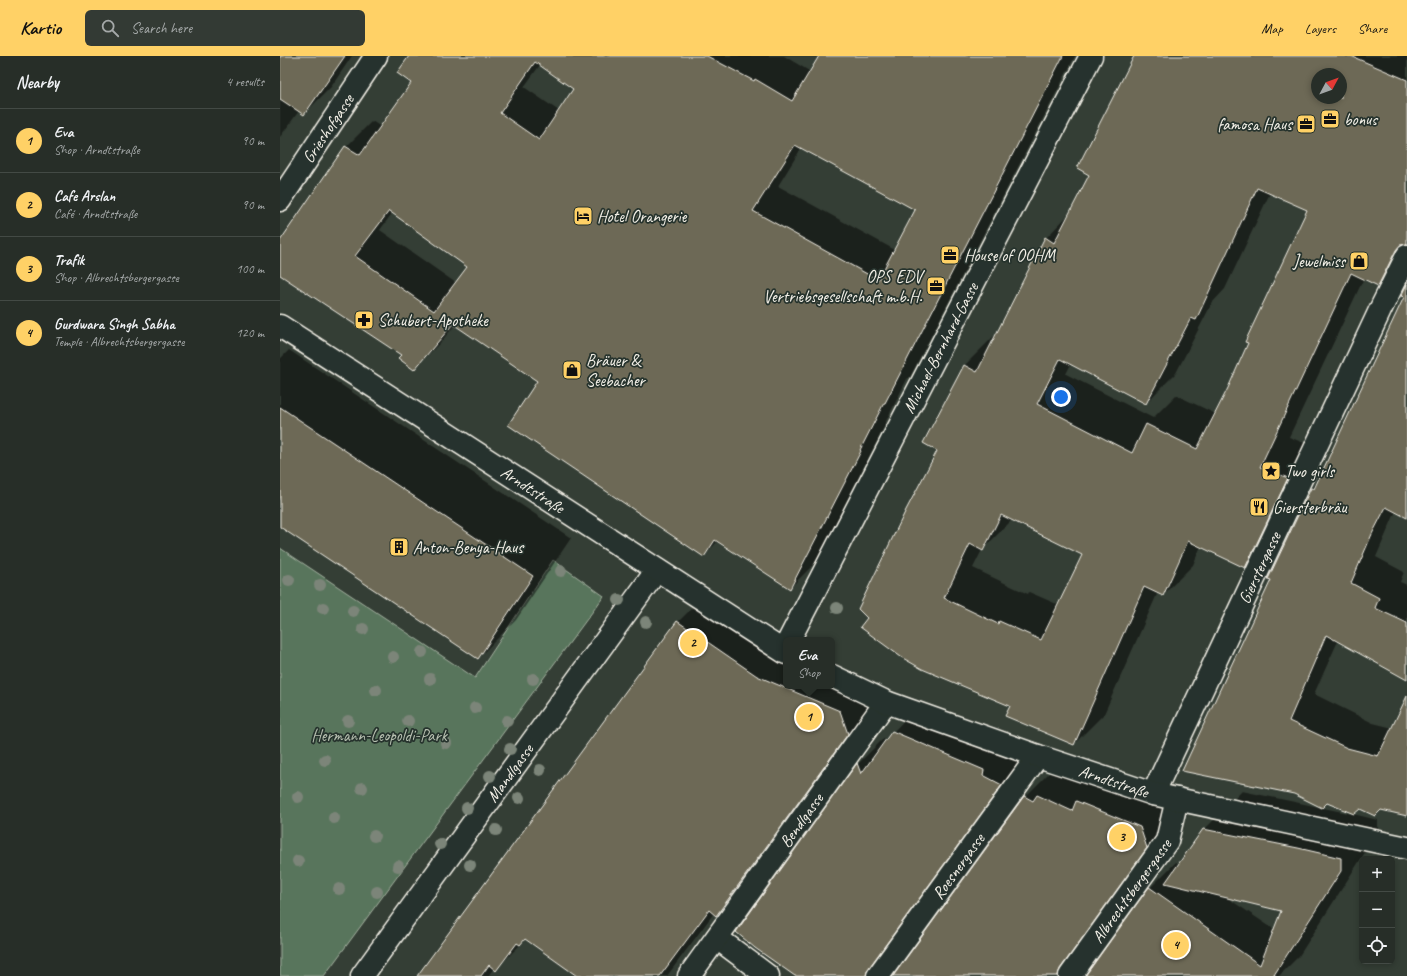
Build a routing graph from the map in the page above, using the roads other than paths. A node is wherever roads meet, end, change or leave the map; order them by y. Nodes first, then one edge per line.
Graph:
1 (376, 56) edge
2 (1091, 56) edge
3 (280, 200) edge
4 (1407, 256) edge
5 (280, 326) edge
6 (657, 570) junction
7 (791, 637) edge
8 (783, 645) edge
9 (835, 677) edge
10 (886, 702) junction
11 (1038, 756) junction
12 (1153, 794) junction
13 (1177, 799) junction
14 (1407, 848) edge
15 (717, 938) junction
16 (362, 976) edge
17 (689, 976) edge
18 (768, 976) edge
19 (878, 976) edge
20 (1070, 976) edge

1 - 3 street, Grieshofgasse
2 - 7 street, Michael-Bernhard-Gasse
4 - 12 street, Gierstergasse
5 - 6 street, Arndtstraße
6 - 8 street, Arndtstraße
6 - 16 street, Mandlgasse
9 - 10 street, Arndtstraße
10 - 11 street, Arndtstraße
10 - 15 street, Bendlgasse
11 - 12 street, Arndtstraße
11 - 19 street, Roesnergasse
12 - 13 street, Arndtstraße
13 - 14 street, Arndtstraße
13 - 20 street, Albrechtsbergergasse
15 - 17 street, Bendlgasse
15 - 18 street

